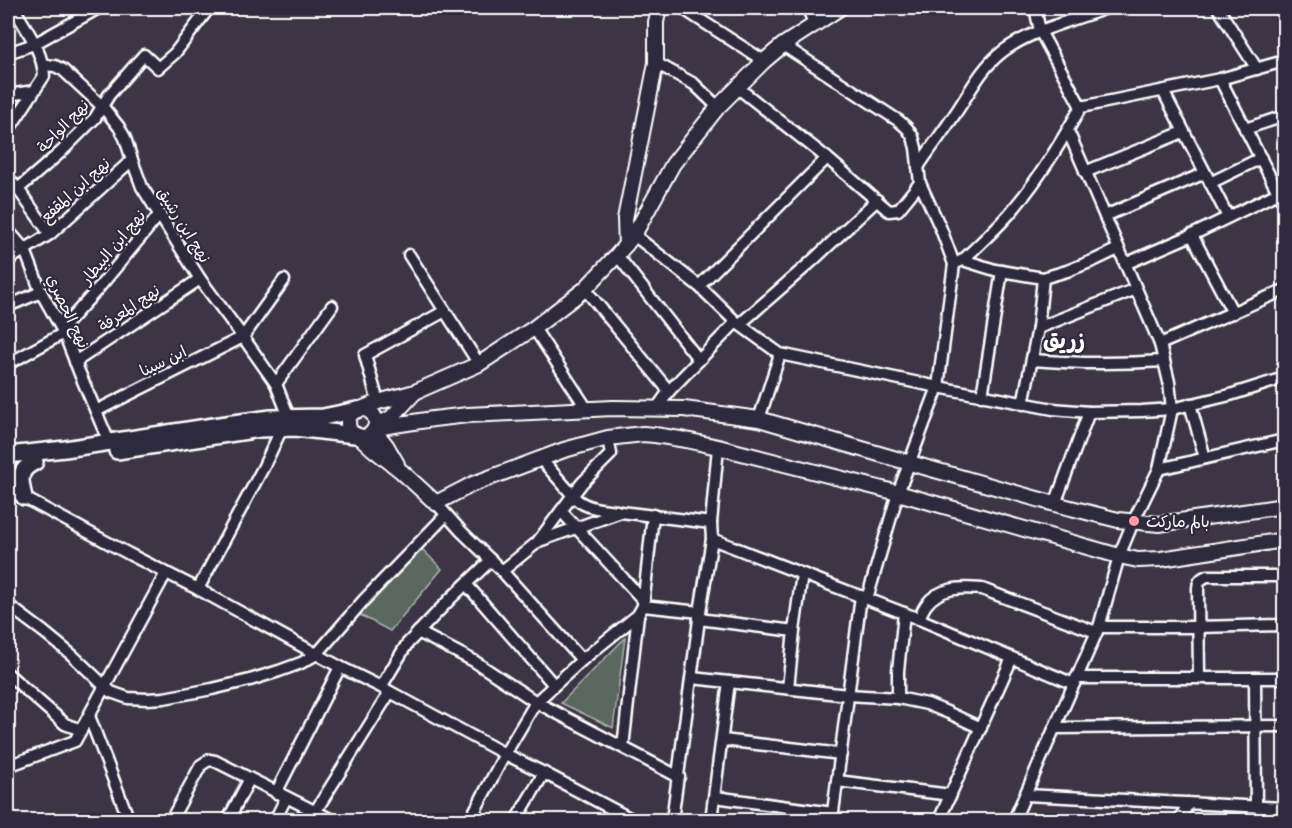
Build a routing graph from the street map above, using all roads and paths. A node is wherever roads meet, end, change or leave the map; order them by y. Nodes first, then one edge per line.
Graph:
1 (14, 8) edge
2 (99, 8) edge
3 (208, 8) edge
4 (659, 8) edge
5 (682, 8) edge
6 (807, 8) edge
7 (840, 8) edge
8 (1035, 8) edge
9 (1107, 8) edge
10 (1218, 8) edge
11 (814, 24) junction
12 (1040, 31) junction
13 (34, 44) junction
14 (783, 45) junction
15 (8, 53) edge
16 (764, 61) junction
17 (1284, 61) edge
18 (656, 63) junction
19 (44, 65) junction
20 (1257, 69) junction
21 (1220, 79) junction
22 (737, 87) junction
23 (34, 91) junction
24 (1163, 91) junction
25 (8, 95) edge
26 (718, 106) junction
27 (103, 107) junction
28 (1081, 107) junction
29 (1284, 116) edge
30 (1245, 129) junction
31 (8, 131) edge
32 (1068, 131) junction
33 (1183, 132) junction
34 (827, 158) junction
35 (1261, 158) junction
36 (132, 160) junction
37 (918, 167) junction
38 (1086, 172) junction
39 (8, 178) edge
40 (1208, 178) junction
41 (920, 183) junction
42 (18, 189) junction
43 (1281, 191) edge
44 (877, 200) junction
45 (1284, 204) edge
46 (160, 214) junction
47 (1105, 216) junction
48 (1228, 217) junction
49 (8, 230) edge
50 (50, 234) junction
51 (1192, 235) junction
52 (626, 245) junction
53 (1118, 249) junction
54 (25, 250) junction
55 (409, 255) dead end
56 (8, 260) edge
57 (959, 262) junction
58 (1125, 264) junction
59 (1002, 271) junction
60 (1043, 278) junction
61 (200, 279) junction
62 (284, 280) dead end
63 (699, 286) junction
64 (585, 289) junction
65 (1136, 289) junction
66 (1284, 291) edge
67 (41, 292) junction
68 (8, 306) edge
69 (332, 306) dead end
70 (445, 311) junction
71 (1233, 313) junction
72 (738, 323) junction
73 (534, 328) junction
74 (1038, 328) junction
75 (64, 333) junction
76 (243, 338) junction
77 (1160, 344) junction
78 (780, 354) junction
79 (699, 360) junction
80 (1033, 360) junction
81 (1164, 361) junction
82 (75, 362) junction
83 (8, 364) edge
84 (479, 364) junction
85 (1284, 378) edge
86 (276, 384) junction
87 (938, 387) junction
88 (669, 391) junction
89 (415, 392) junction
90 (982, 396) junction
91 (378, 402) junction
92 (1023, 404) junction
93 (1190, 404) junction
94 (657, 408) junction
95 (587, 409) junction
96 (1172, 409) junction
97 (359, 410) junction
98 (96, 411) junction
99 (1089, 412) junction
100 (759, 419) junction
101 (286, 423) junction
102 (375, 428) junction
103 (357, 436) junction
104 (608, 438) junction
105 (1284, 440) edge
106 (109, 442) junction
107 (718, 447) junction
108 (8, 455) edge
109 (540, 458) junction
110 (1204, 458) junction
111 (35, 462) junction
112 (910, 463) junction
113 (8, 465) edge
114 (1159, 469) junction
115 (401, 471) junction
116 (8, 489) edge
117 (898, 494) junction
118 (573, 495) junction
119 (24, 498) junction
120 (436, 503) junction
121 (1055, 504) junction
122 (1284, 506) edge
123 (561, 511) junction
124 (621, 512) junction
125 (446, 515) junction
126 (653, 515) junction
127 (1133, 522) junction
128 (711, 523) junction
129 (577, 528) junction
130 (712, 539) junction
131 (1284, 540) edge
132 (539, 541) junction
133 (1119, 556) junction
134 (491, 560) junction
135 (502, 571) junction
136 (166, 573) junction
137 (802, 574) junction
138 (1284, 576) edge
139 (466, 584) junction
140 (198, 589) junction
141 (864, 598) junction
142 (8, 605) edge
143 (642, 608) junction
144 (904, 613) junction
145 (700, 616) junction
146 (919, 619) junction
147 (1284, 625) edge
148 (1197, 627) junction
149 (1098, 630) junction
150 (794, 631) junction
151 (418, 632) junction
152 (317, 654) junction
153 (1012, 658) junction
154 (582, 660) junction
155 (340, 667) junction
156 (8, 674) edge
157 (692, 678) junction
158 (1199, 678) junction
159 (1255, 678) junction
160 (1284, 678) edge
161 (1075, 681) junction
162 (729, 682) junction
163 (554, 685) junction
164 (105, 686) junction
165 (788, 688) junction
166 (385, 689) junction
167 (848, 694) junction
168 (898, 698) junction
169 (536, 702) junction
170 (89, 716) junction
171 (1284, 726) edge
172 (1255, 727) junction
173 (981, 728) junction
174 (1054, 728) junction
175 (81, 730) junction
176 (723, 740) junction
177 (623, 747) junction
178 (505, 754) junction
179 (841, 754) junction
180 (8, 766) edge
181 (544, 773) junction
182 (679, 777) junction
183 (249, 780) junction
184 (837, 781) junction
185 (281, 795) junction
186 (951, 795) junction
187 (1026, 795) junction
188 (715, 797) junction
189 (1188, 803) junction
190 (1256, 807) junction
191 (1284, 808) edge
192 (315, 812) junction
193 (832, 817) edge
194 (129, 820) edge
195 (171, 820) edge
196 (228, 820) edge
197 (275, 820) edge
198 (332, 820) edge
199 (470, 820) edge
200 (516, 820) edge
201 (633, 820) edge
202 (672, 820) edge
203 (711, 820) edge
204 (939, 820) edge
205 (1014, 820) edge
206 (1180, 820) edge

1 - 13 street
2 - 13 street
3 - 27 street, نهج الواحة
4 - 18 street
5 - 16 street
6 - 11 street
7 - 11 street
8 - 12 street
9 - 12 street
10 - 20 street
11 - 14 street
12 - 28 street
12 - 37 street
13 - 15 street
13 - 19 street
14 - 16 street
14 - 37 street
16 - 22 street
17 - 20 street
18 - 26 street
18 - 52 street
19 - 23 street
19 - 27 street, نهج ابن رشيق
20 - 21 street
21 - 24 street
21 - 30 street
22 - 26 street
22 - 34 street
23 - 25 street
23 - 31 street
24 - 28 street
24 - 33 street
26 - 52 street
27 - 36 street, نهج ابن رشيق
27 - 42 street, نهج الواحة
28 - 32 street
29 - 30 street
30 - 35 street
32 - 38 street
32 - 57 street
33 - 38 street
33 - 40 street
34 - 44 street
34 - 63 street
35 - 40 street
35 - 43 street
36 - 46 street, نهج ابن رشيق
36 - 50 street, نهج ابن المقفع
37 - 41 street
38 - 47 street
39 - 42 street
40 - 47 street
40 - 48 street
41 - 44 street
41 - 57 street
42 - 50 street
43 - 45 street
43 - 48 street
44 - 72 street
46 - 61 street, نهج ابن رشيق
46 - 75 street, نهج ابن البيطار
47 - 53 street
48 - 51 street
49 - 54 street, نهج الحصري
50 - 54 street, نهج ابن المقفع
51 - 58 street
51 - 71 street
52 - 63 street
52 - 64 street
52 - 79 street
53 - 58 street
53 - 60 street
54 - 56 street, نهج ابن المقفع
54 - 67 street, نهج الحصري
55 - 70 street
57 - 59 street
57 - 87 street
58 - 65 street
59 - 60 street
59 - 90 street
60 - 74 street
61 - 76 street, نهج ابن رشيق
61 - 82 street, نهج المعرفة
62 - 76 street
63 - 72 street
64 - 73 street
64 - 88 street
65 - 74 street
65 - 77 street
66 - 71 street
67 - 68 street
67 - 75 street, نهج الحصري
69 - 86 street
70 - 84 street
70 - 91 street
71 - 77 street
72 - 78 street
72 - 79 street
73 - 84 street
73 - 95 street
74 - 80 street
75 - 82 street, نهج الحصري
75 - 83 street, نهج ابن البيطار
76 - 86 street, نهج ابن رشيق
76 - 98 street, ابن سينا
77 - 81 street
78 - 87 street
78 - 100 street
79 - 88 street
80 - 81 street
80 - 92 street
81 - 96 street
82 - 98 street, نهج الحصري
84 - 89 street
85 - 93 street
86 - 101 street, نهج ابن رشيق
87 - 90 street
87 - 112 street
88 - 94 street
89 - 91 street
89 - 102 street
90 - 92 street
91 - 97 street
92 - 99 street
93 - 96 street
93 - 110 street
94 - 95 street
94 - 100 street
95 - 102 street
96 - 99 street
96 - 114 street
97 - 101 main road
97 - 102 street
97 - 103 street
98 - 106 street, نهج الحصري
99 - 121 street
100 - 112 street
101 - 103 main road
101 - 106 main road
101 - 111 main road
101 - 140 street
102 - 103 street
102 - 115 street
103 - 115 street
104 - 107 street
104 - 109 street
104 - 118 street
105 - 110 street
106 - 108 main road
107 - 117 street
107 - 128 street
109 - 118 street
109 - 120 street
110 - 114 street
111 - 113 main road
111 - 119 main road
112 - 117 street
112 - 121 street
114 - 127 street
115 - 120 street
116 - 119 street
117 - 133 street
117 - 141 street
118 - 123 street
118 - 124 street
119 - 136 street
120 - 125 street
121 - 127 street
122 - 127 street
123 - 129 street
123 - 132 street
124 - 126 street
124 - 129 street
125 - 134 street
125 - 152 street
126 - 128 street
126 - 143 street
127 - 133 street
128 - 130 street
129 - 132 street
129 - 143 street
130 - 137 street
130 - 145 street
131 - 133 street
132 - 135 street
133 - 149 street
134 - 135 street
134 - 139 street
135 - 154 street
136 - 140 street
136 - 164 street
137 - 141 street
137 - 150 street
138 - 148 street
139 - 151 street
139 - 163 street
140 - 152 street
141 - 144 street
141 - 167 street
142 - 164 street
143 - 145 street
143 - 154 street
143 - 177 street
144 - 146 street
144 - 168 street
145 - 150 street
145 - 157 street
146 - 149 street
146 - 153 street
147 - 148 street
148 - 149 street
148 - 158 street
149 - 161 street
150 - 165 street
151 - 166 street
151 - 169 street
152 - 155 street
152 - 164 street
153 - 161 street
153 - 173 street
154 - 163 street
155 - 166 street
155 - 185 street
156 - 175 street
157 - 162 street
157 - 182 street
158 - 159 street
158 - 161 street
159 - 160 street
159 - 172 street
161 - 174 street
162 - 165 street
162 - 176 street
163 - 169 street
164 - 170 street
165 - 167 street
166 - 178 street
166 - 192 street
167 - 168 street
167 - 179 street
168 - 173 street
169 - 177 street
169 - 178 street
170 - 175 street
170 - 194 street
171 - 172 street
172 - 174 street
172 - 190 street
173 - 186 street
174 - 187 street
175 - 180 street
176 - 179 street
176 - 188 street
177 - 182 street
178 - 181 street
178 - 199 street
179 - 184 street
181 - 200 street
181 - 201 street
182 - 202 street
183 - 185 street
183 - 195 street
183 - 196 street
184 - 186 street
184 - 193 street
185 - 192 street
185 - 197 street
186 - 204 street
187 - 189 street
187 - 205 street
188 - 193 street
188 - 203 street
189 - 190 street
189 - 206 street
190 - 191 street
192 - 198 street

